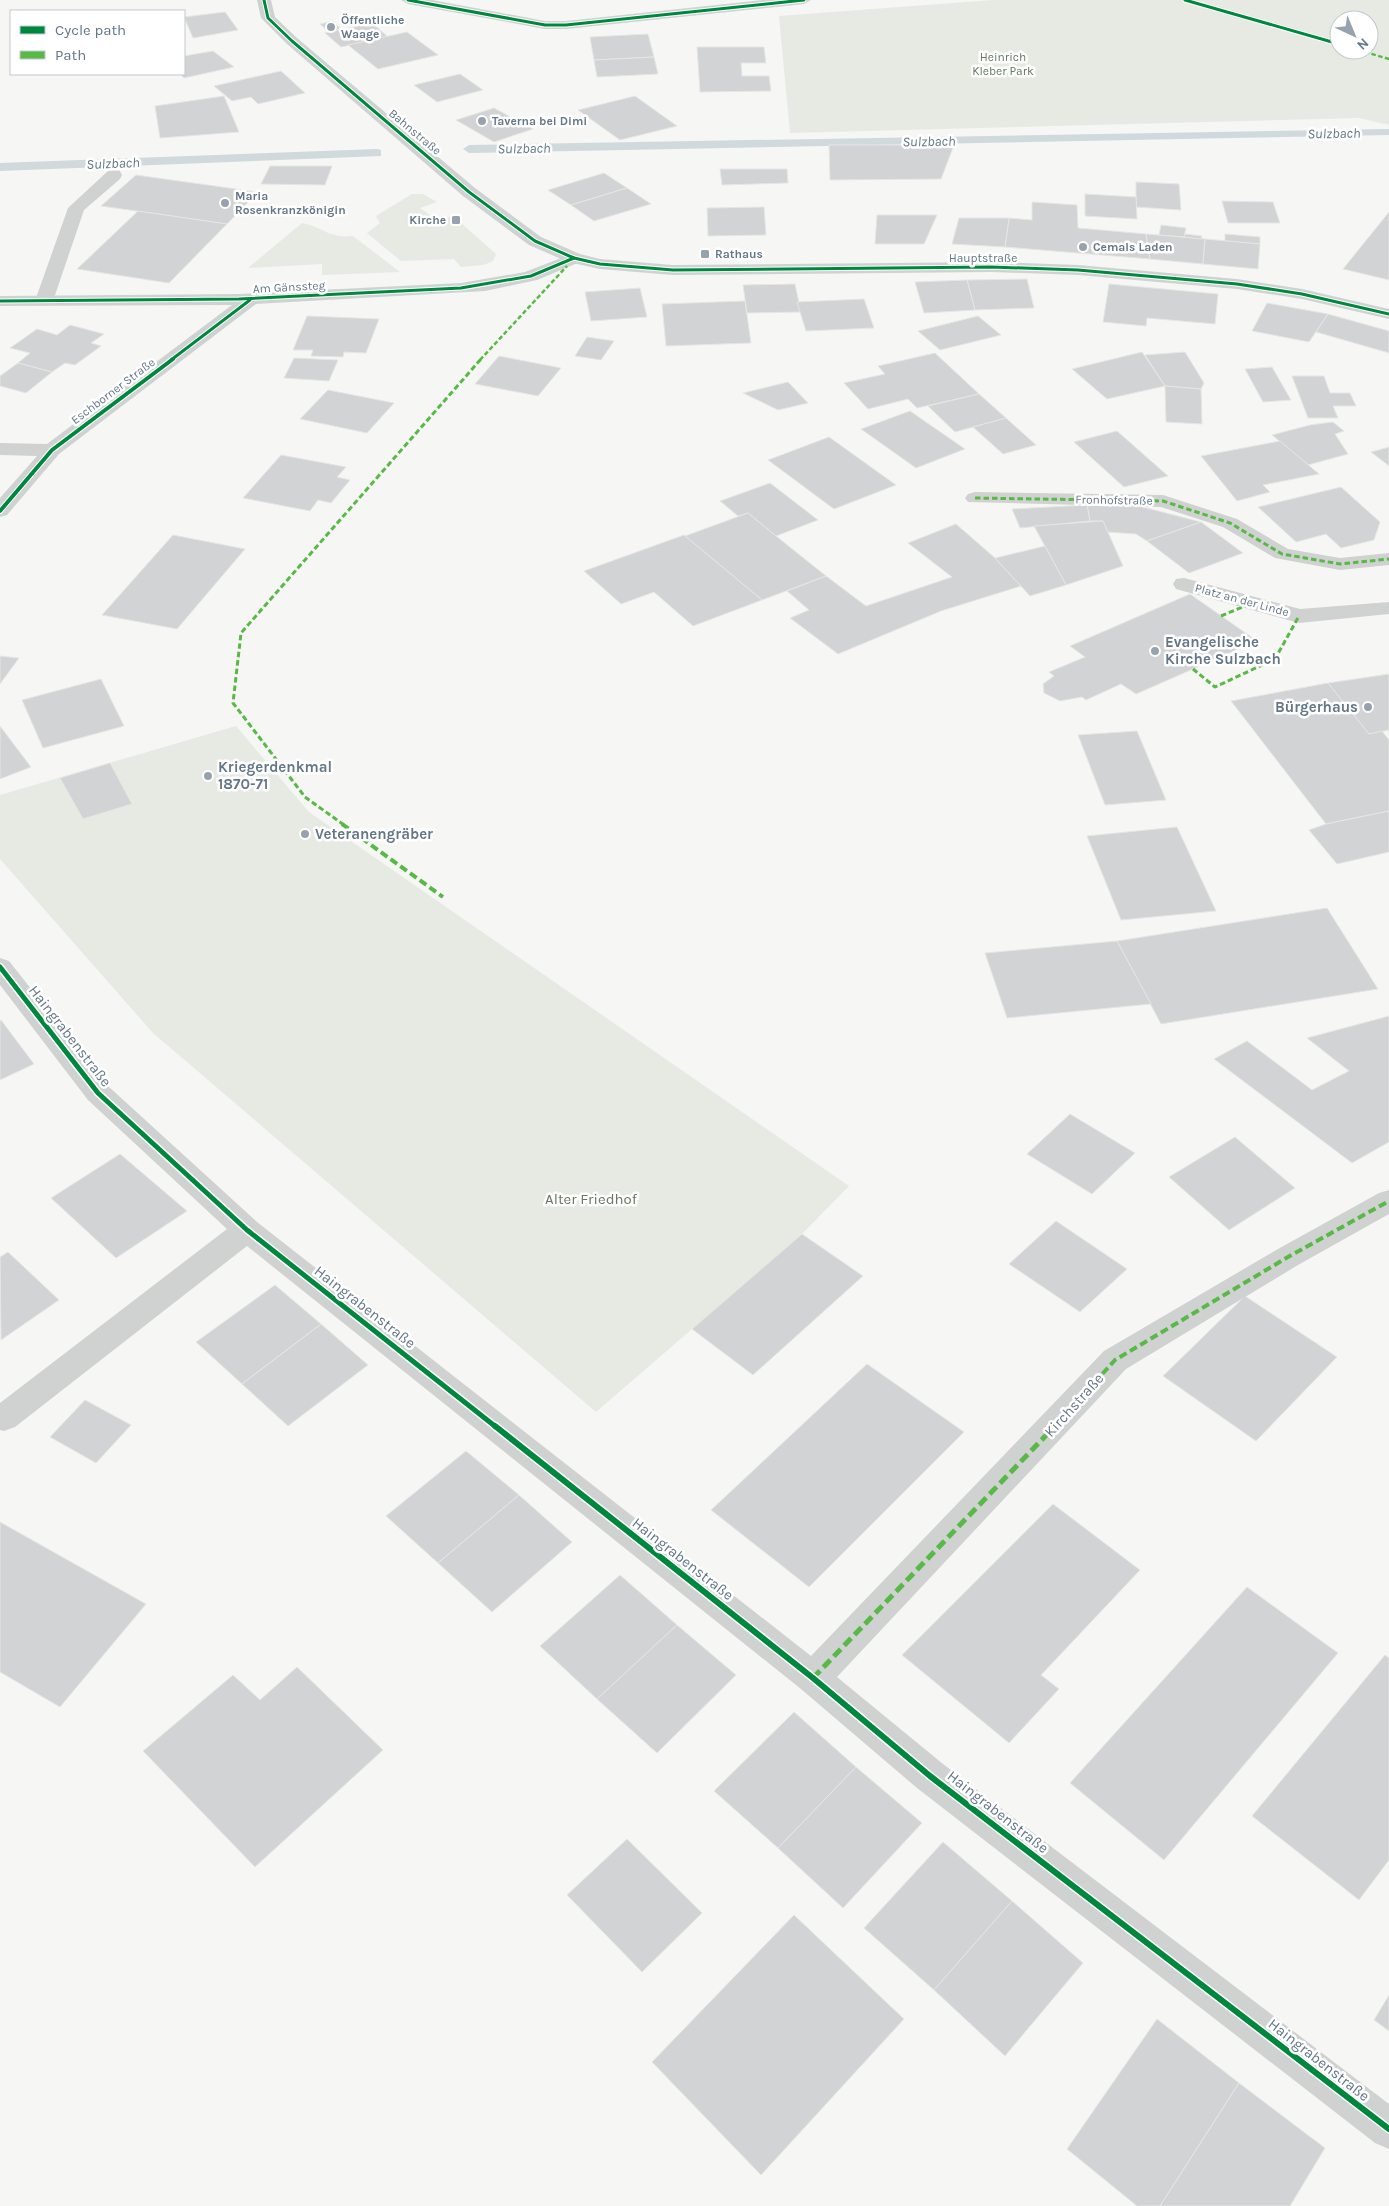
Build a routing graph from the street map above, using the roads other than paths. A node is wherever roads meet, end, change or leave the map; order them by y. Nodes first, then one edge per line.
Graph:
1 (264, 0) edge
2 (408, 0) edge
3 (804, 0) edge
4 (469, 5) edge
5 (114, 175) dead end
6 (574, 258) junction
7 (46, 298) junction
8 (250, 300) junction
9 (0, 301) edge
10 (1389, 314) edge
11 (0, 450) edge
12 (52, 450) junction
13 (975, 498) dead end
14 (0, 511) edge
15 (1389, 559) edge
16 (1184, 584) dead end
17 (1389, 608) edge
18 (0, 967) edge
19 (1389, 1201) edge
20 (247, 1230) junction
21 (4, 1418) dead end
22 (813, 1678) junction
23 (1389, 2129) edge

1 - 6 street, Bahnstraße
2 - 4 street
3 - 4 street
5 - 7 street
6 - 8 street, Am Gänssteg
6 - 10 street, Hauptstraße
7 - 8 street, Am Gänssteg
7 - 9 street, Am Gänssteg
8 - 12 street, Eschborner Straße
11 - 12 street
12 - 14 street, Eschborner Straße
13 - 15 street, Fronhofstraße
16 - 17 street, Platz an der Linde
18 - 20 street, Haingrabenstraße
19 - 22 street, Kirchstraße
20 - 21 street
20 - 22 street, Haingrabenstraße
22 - 23 street, Haingrabenstraße

